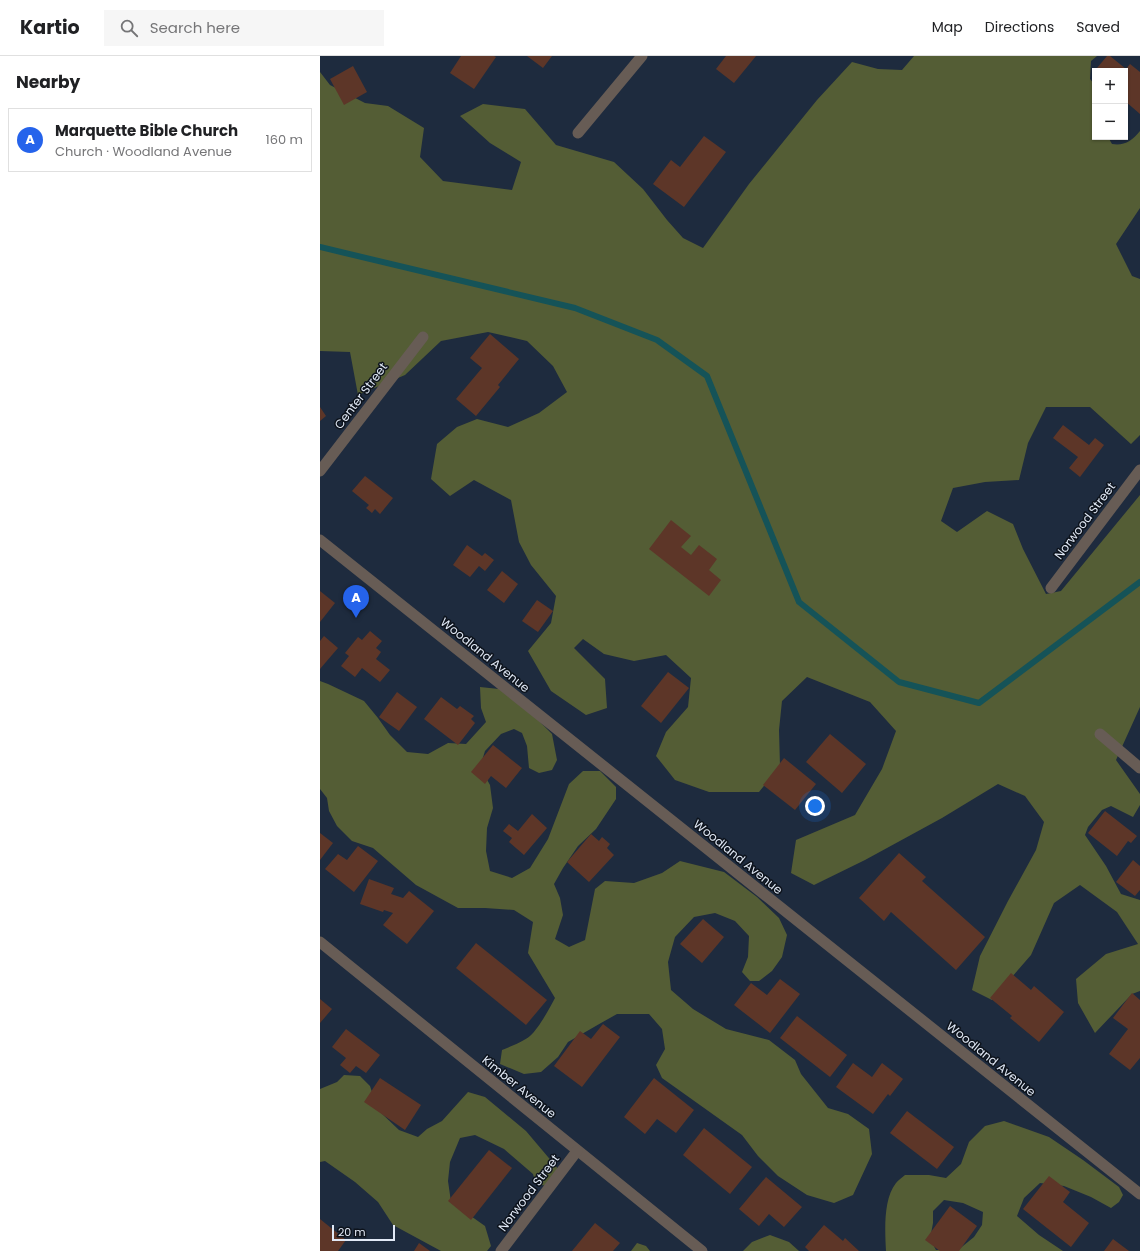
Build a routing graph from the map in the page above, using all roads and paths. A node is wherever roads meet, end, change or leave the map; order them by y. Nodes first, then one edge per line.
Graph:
1 (642, 56) edge
2 (578, 133) dead end
3 (423, 336) dead end
4 (1140, 470) edge
5 (320, 471) edge
6 (320, 540) edge
7 (1051, 588) dead end
8 (1100, 734) dead end
9 (1140, 768) edge
10 (320, 942) edge
11 (578, 1151) junction
12 (1140, 1194) edge
13 (501, 1251) edge
14 (702, 1251) edge

1 - 2 street
3 - 5 street, Center Street
4 - 7 street, Norwood Street
6 - 12 street, Woodland Avenue
8 - 9 street
10 - 11 street, Kimber Avenue
11 - 13 street, Norwood Street
11 - 14 street, Kimber Avenue

